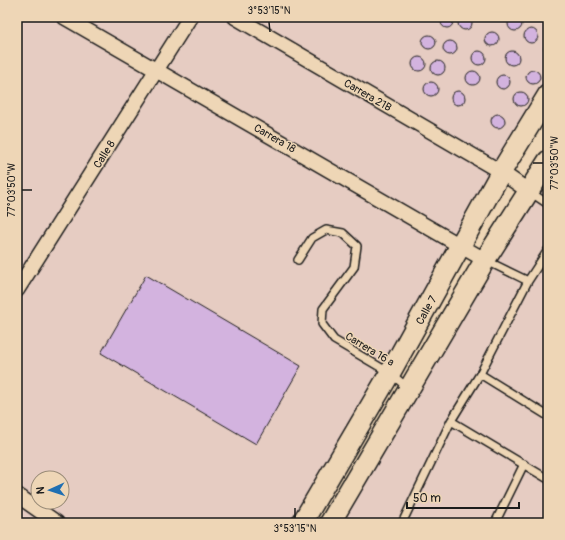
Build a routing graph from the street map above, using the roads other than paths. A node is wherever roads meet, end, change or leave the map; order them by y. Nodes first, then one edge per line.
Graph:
1 (64, 17) edge
2 (190, 17) edge
3 (235, 17) edge
4 (156, 70) junction
5 (548, 95) edge
6 (501, 172) junction
7 (540, 177) edge
8 (548, 204) edge
9 (462, 246) junction
10 (548, 250) edge
11 (298, 260) dead end
12 (486, 260) junction
13 (528, 282) junction
14 (17, 290) edge
15 (390, 373) junction
16 (480, 374) junction
17 (409, 389) junction
18 (548, 416) edge
19 (451, 421) junction
20 (524, 464) junction
21 (548, 479) edge
22 (17, 495) edge
23 (56, 523) edge
24 (302, 523) edge
25 (330, 523) edge
26 (403, 523) edge
27 (495, 523) edge

1 - 4 street, Carrera 18
2 - 4 street, Calle 8
3 - 6 street, Carrera 21B
4 - 9 street, Carrera 18
4 - 14 street, Calle 8
5 - 6 main road, Calle 7
6 - 7 street, Carrera 21B
6 - 9 main road, Calle 7
7 - 8 lane
7 - 12 main road
9 - 12 street, Carrera 18
9 - 15 main road, Calle 7
10 - 13 lane
11 - 15 lane, Carrera 16 a
12 - 13 lane
12 - 17 main road
13 - 16 lane
15 - 17 lane, Carrera 16 a
15 - 24 main road, Calle 7
16 - 18 lane
16 - 19 lane
17 - 25 main road
19 - 20 lane
19 - 26 lane
20 - 21 lane
20 - 27 lane
22 - 23 street

